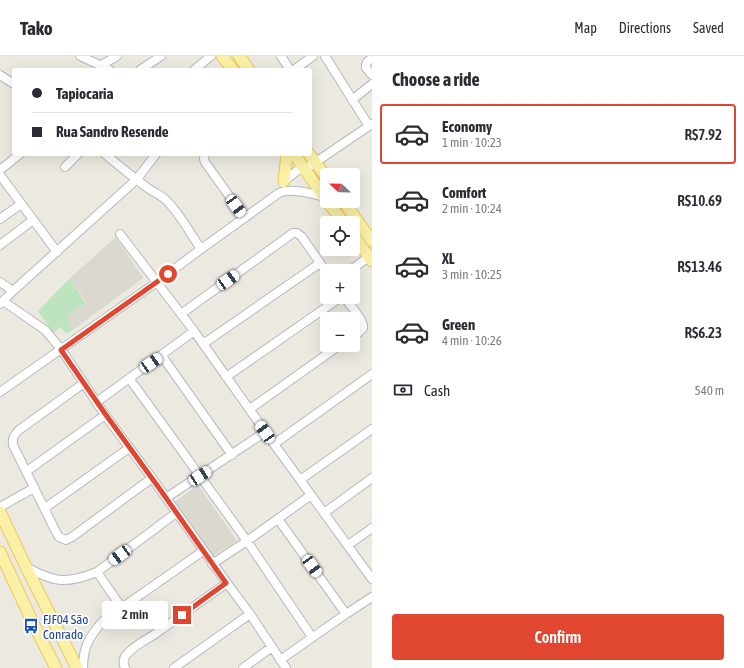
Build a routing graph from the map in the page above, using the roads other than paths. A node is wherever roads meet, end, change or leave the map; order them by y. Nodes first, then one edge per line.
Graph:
1 (80, 56) edge
2 (117, 56) edge
3 (161, 56) edge
4 (211, 56) edge
5 (222, 56) edge
6 (239, 56) edge
7 (281, 56) edge
8 (313, 56) edge
9 (325, 56) edge
10 (372, 58) edge
11 (100, 66) junction
12 (105, 68) edge
13 (143, 68) edge
14 (196, 68) edge
15 (231, 68) edge
16 (248, 68) edge
17 (289, 68) edge
18 (297, 68) edge
19 (0, 75) edge
20 (372, 75) edge
21 (12, 83) edge
22 (372, 84) edge
23 (352, 100) junction
24 (371, 125) edge
25 (18, 156) edge
26 (76, 156) edge
27 (108, 156) edge
28 (154, 156) edge
29 (205, 156) edge
30 (287, 156) edge
31 (295, 156) edge
32 (312, 158) edge
33 (65, 167) dead end
34 (305, 169) junction
35 (320, 169) edge
36 (0, 170) edge
37 (0, 175) edge
38 (137, 179) junction
39 (282, 188) junction
40 (320, 191) edge
41 (320, 198) edge
42 (21, 204) junction
43 (332, 208) edge
44 (349, 208) edge
45 (339, 216) edge
46 (244, 217) junction
47 (0, 219) edge
48 (33, 220) junction
49 (120, 234) dead end
50 (372, 241) edge
51 (360, 244) edge
52 (0, 245) edge
53 (201, 249) junction
54 (57, 252) junction
55 (371, 259) edge
56 (320, 263) joint
57 (360, 265) edge
58 (0, 282) edge
59 (157, 282) junction
60 (13, 291) junction
61 (2, 302) edge
62 (331, 304) edge
63 (349, 304) edge
64 (355, 312) edge
65 (181, 314) junction
66 (360, 318) edge
67 (360, 330) edge
68 (194, 331) junction
69 (203, 344) junction
70 (61, 350) junction
71 (330, 352) edge
72 (162, 356) junction
73 (372, 374) edge
74 (226, 377) junction
75 (129, 378) junction
76 (84, 383) junction
77 (0, 392) edge
78 (97, 402) junction
79 (250, 409) junction
80 (106, 415) junction
81 (372, 429) edge
82 (265, 432) junction
83 (274, 444) junction
84 (130, 448) junction
85 (232, 455) junction
86 (27, 472) junction
87 (200, 476) junction
88 (152, 478) junction
89 (372, 478) edge
90 (300, 480) junction
91 (34, 488) junction
92 (311, 495) junction
93 (166, 498) junction
94 (0, 507) edge
95 (45, 508) junction
96 (0, 512) edge
97 (176, 513) junction
98 (324, 513) junction
99 (278, 519) junction
100 (372, 528) edge
101 (247, 541) junction
102 (348, 545) junction
103 (203, 551) junction
104 (0, 552) edge
105 (212, 564) junction
106 (26, 567) junction
107 (4, 572) edge
108 (97, 572) junction
109 (371, 577) edge
110 (226, 583) junction
111 (372, 597) edge
112 (122, 608) junction
113 (250, 614) junction
114 (346, 614) junction
115 (312, 637) junction
116 (272, 648) junction
117 (280, 660) junction
118 (56, 668) edge
119 (78, 668) edge
120 (83, 668) edge
121 (125, 668) edge
122 (174, 668) edge
123 (243, 668) edge
124 (286, 668) edge

1 - 11 street
2 - 11 street
3 - 13 street
4 - 14 street
5 - 15 main road
6 - 16 main road
7 - 17 street
8 - 18 street
9 - 23 street
10 - 20 street
11 - 12 street
19 - 21 street
22 - 23 street
23 - 24 street
24 - 32 street
25 - 36 street
26 - 33 street
27 - 38 street
28 - 38 street
29 - 46 street
30 - 39 main road
31 - 34 main road
32 - 34 street
32 - 35 main road
34 - 39 street
34 - 40 main road
37 - 42 street
38 - 53 street
38 - 54 street
39 - 41 street
39 - 46 street
42 - 47 street
42 - 48 street
43 - 45 main road
44 - 50 main road
46 - 53 street
48 - 52 street
48 - 54 street
49 - 59 street
51 - 55 main road
53 - 59 street
54 - 60 street
55 - 57 street
56 - 65 street
56 - 69 street
58 - 60 street
59 - 65 street
59 - 70 street
60 - 61 street
61 - 70 street
62 - 74 street
63 - 64 street
65 - 68 street
66 - 67 street
68 - 69 street
68 - 72 street
69 - 74 street
70 - 76 street
70 - 77 street
71 - 79 street
72 - 75 street
72 - 85 street
73 - 83 street
74 - 79 street
75 - 78 street
75 - 87 street
76 - 78 street
76 - 86 street
78 - 80 street
79 - 82 street
80 - 84 street
80 - 86 street
81 - 90 street
82 - 83 street
82 - 85 street
83 - 90 street
84 - 88 street
84 - 95 street
85 - 87 street
86 - 91 street
87 - 93 street
87 - 101 street
88 - 93 street
88 - 95 street
89 - 98 street
90 - 92 street
91 - 94 street
91 - 95 street
92 - 98 street
92 - 99 street
93 - 97 street
96 - 106 main road
97 - 103 street
97 - 108 street
98 - 102 street
99 - 101 street
99 - 114 street
100 - 102 street
101 - 105 street
101 - 115 street
102 - 109 street
103 - 105 street
103 - 112 street
104 - 107 main road
105 - 110 street
106 - 108 street
106 - 119 main road
107 - 118 main road
108 - 112 street
110 - 113 street
110 - 121 street
111 - 114 street
112 - 120 street
113 - 116 street
113 - 122 street
114 - 115 street
115 - 117 street
116 - 117 street
116 - 123 street
117 - 124 street

